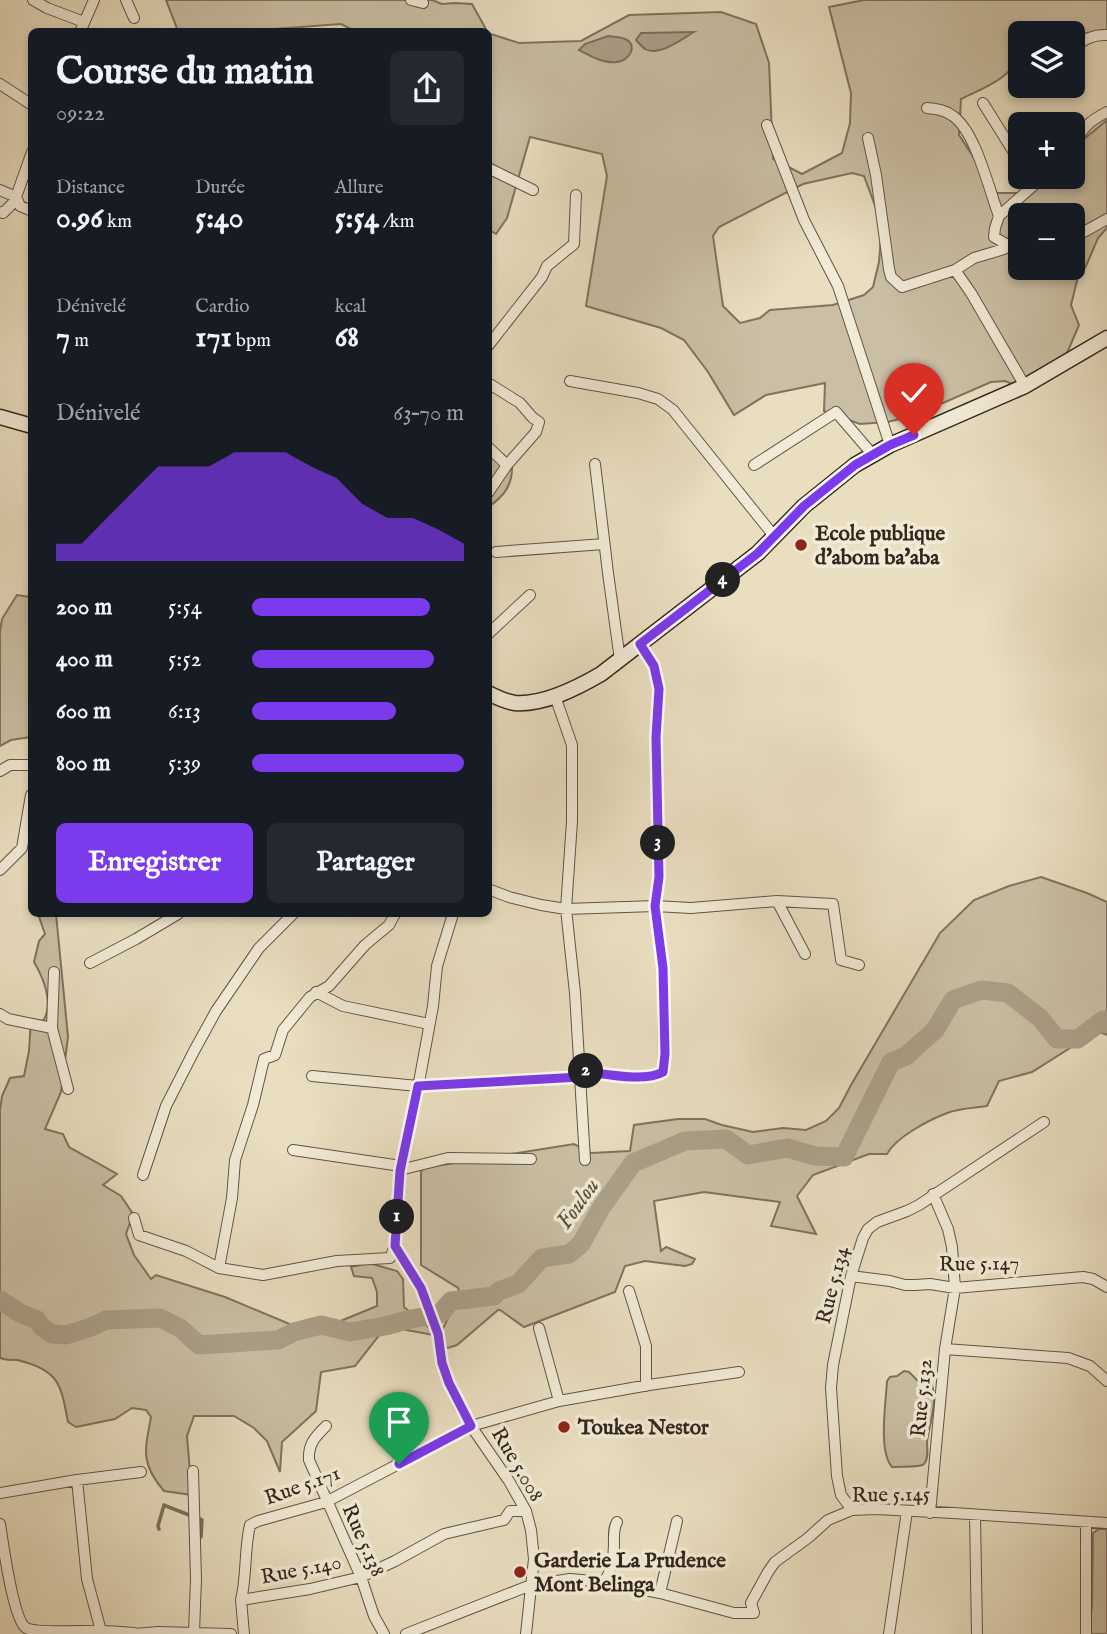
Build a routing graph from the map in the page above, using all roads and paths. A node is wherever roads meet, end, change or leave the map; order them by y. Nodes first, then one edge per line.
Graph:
1 (33, 0) edge
2 (94, 0) edge
3 (126, 0) edge
4 (411, 0) edge
5 (423, 3) dead end
6 (134, 18) dead end
7 (82, 27) edge
8 (1107, 35) edge
9 (1085, 40) edge
10 (0, 85) edge
11 (28, 102) edge
12 (983, 103) dead end
13 (927, 108) dead end
14 (1107, 112) edge
15 (767, 125) dead end
16 (1085, 126) edge
17 (868, 138) dead end
18 (1008, 143) edge
19 (28, 164) edge
20 (492, 170) edge
21 (1026, 189) edge
22 (0, 190) edge
23 (533, 190) dead end
24 (576, 195) dead end
25 (16, 199) junction
26 (28, 209) edge
27 (0, 212) edge
28 (999, 216) junction
29 (1107, 219) edge
30 (1085, 231) edge
31 (955, 270) junction
32 (1107, 338) edge
33 (492, 341) edge
34 (570, 381) dead end
35 (492, 386) edge
36 (1024, 386) junction
37 (0, 417) edge
38 (28, 425) edge
39 (890, 445) junction
40 (492, 451) edge
41 (873, 455) junction
42 (595, 464) dead end
43 (507, 465) junction
44 (754, 465) dead end
45 (492, 487) edge
46 (774, 536) junction
47 (604, 544) junction
48 (496, 552) dead end
49 (530, 595) dead end
50 (492, 630) edge
51 (640, 644) junction
52 (620, 660) junction
53 (555, 696) junction
54 (492, 699) edge
55 (28, 765) edge
56 (0, 771) edge
57 (28, 813) edge
58 (0, 870) edge
59 (492, 890) edge
60 (777, 901) junction
61 (655, 906) junction
62 (566, 909) junction
63 (173, 917) edge
64 (290, 917) edge
65 (393, 917) edge
66 (452, 917) edge
67 (805, 954) dead end
68 (90, 963) dead end
69 (859, 965) dead end
70 (54, 972) dead end
71 (316, 992) junction
72 (0, 1014) edge
73 (429, 1024) junction
74 (52, 1028) junction
75 (580, 1074) junction
76 (312, 1076) dead end
77 (418, 1086) junction
78 (68, 1089) dead end
79 (1044, 1122) dead end
80 (293, 1150) dead end
81 (531, 1160) dead end
82 (585, 1160) dead end
83 (401, 1168) junction
84 (143, 1175) dead end
85 (933, 1194) junction
86 (134, 1218) dead end
87 (395, 1246) junction
88 (219, 1268) junction
89 (851, 1276) junction
90 (1107, 1287) edge
91 (955, 1288) junction
92 (629, 1291) dead end
93 (539, 1328) dead end
94 (945, 1349) junction
95 (739, 1372) dead end
96 (1107, 1381) edge
97 (646, 1386) junction
98 (559, 1401) junction
99 (326, 1426) dead end
100 (471, 1426) junction
101 (193, 1471) dead end
102 (141, 1472) dead end
103 (77, 1480) junction
104 (0, 1493) edge
105 (326, 1502) junction
106 (852, 1510) junction
107 (526, 1511) junction
108 (906, 1511) junction
109 (930, 1513) junction
110 (975, 1515) junction
111 (677, 1521) dead end
112 (617, 1522) dead end
113 (1086, 1523) junction
114 (0, 1524) edge
115 (1107, 1524) edge
116 (361, 1577) junction
117 (604, 1582) junction
118 (531, 1585) junction
119 (660, 1593) junction
120 (241, 1600) junction
121 (101, 1631) junction
122 (194, 1632) junction
123 (134, 1633) edge
124 (231, 1634) edge
125 (244, 1634) edge
126 (384, 1634) edge
127 (406, 1634) edge
128 (526, 1634) edge
129 (889, 1634) edge
130 (977, 1634) edge
131 (1086, 1634) edge

1 - 7 street
2 - 7 street
3 - 6 street
4 - 5 street
8 - 9 street
10 - 11 street
12 - 18 street
13 - 28 street
14 - 16 street
15 - 39 street
17 - 31 street
19 - 25 street
20 - 23 street
21 - 28 street
22 - 25 street
24 - 33 street
25 - 26 street
25 - 27 street
28 - 31 street
29 - 30 street
31 - 36 street
32 - 36 street
34 - 46 street
35 - 43 street
36 - 39 street
37 - 38 street
39 - 41 street
40 - 43 street
41 - 44 street
41 - 46 street
42 - 47 street
43 - 45 street
46 - 51 street
47 - 48 street
47 - 52 street
49 - 50 street
51 - 52 street
51 - 61 street
52 - 53 street
53 - 54 street
53 - 62 street
55 - 56 street
57 - 58 street
59 - 62 street
60 - 61 street
60 - 67 street
60 - 69 street
61 - 62 street
61 - 75 street
62 - 75 street
63 - 68 street
64 - 84 street
65 - 71 street
66 - 73 street
70 - 74 street
71 - 73 street
71 - 88 street
72 - 74 street
73 - 77 street
74 - 78 street
75 - 77 street
75 - 82 street
76 - 77 street
77 - 83 street
79 - 85 street, Rue 5.134
80 - 83 street
81 - 83 street
83 - 87 street
85 - 89 street, Rue 5.134
85 - 91 street, Rue 5.132
86 - 88 street
87 - 88 street
87 - 100 street, Rue 5.008
89 - 91 street, Rue 5.147
89 - 106 street, Rue 5.134
90 - 91 street, Rue 5.147
91 - 94 street, Rue 5.132
92 - 97 street
93 - 98 street
94 - 96 street
94 - 109 street, Rue 5.132
95 - 97 street, Rue 5.171
97 - 98 street, Rue 5.171
98 - 100 street, Rue 5.171
99 - 105 street, Rue 5.138
100 - 105 street, Rue 5.171
100 - 107 street, Rue 5.008
101 - 122 street
102 - 103 street
103 - 104 street
103 - 121 street
105 - 116 street, Rue 5.138
105 - 120 street, Rue 5.171
106 - 108 street, Rue 5.145
106 - 119 street, Rue 5.145
107 - 116 street, Rue 5.140
107 - 118 street, Rue 5.008
108 - 109 street, Rue 5.145
108 - 129 street
109 - 110 street, Rue 5.145
110 - 113 street, Rue 5.145
110 - 130 street
111 - 119 street
112 - 117 street
113 - 115 street, Rue 5.145
113 - 131 street
114 - 121 street
116 - 120 street, Rue 5.140
116 - 126 street, Rue 5.138
117 - 118 street, Rue 5.145
117 - 119 street, Rue 5.145
118 - 127 street, Rue 5.145
118 - 128 street, Rue 5.008
120 - 125 street, Rue 5.140
121 - 123 street
122 - 123 street
122 - 124 street

